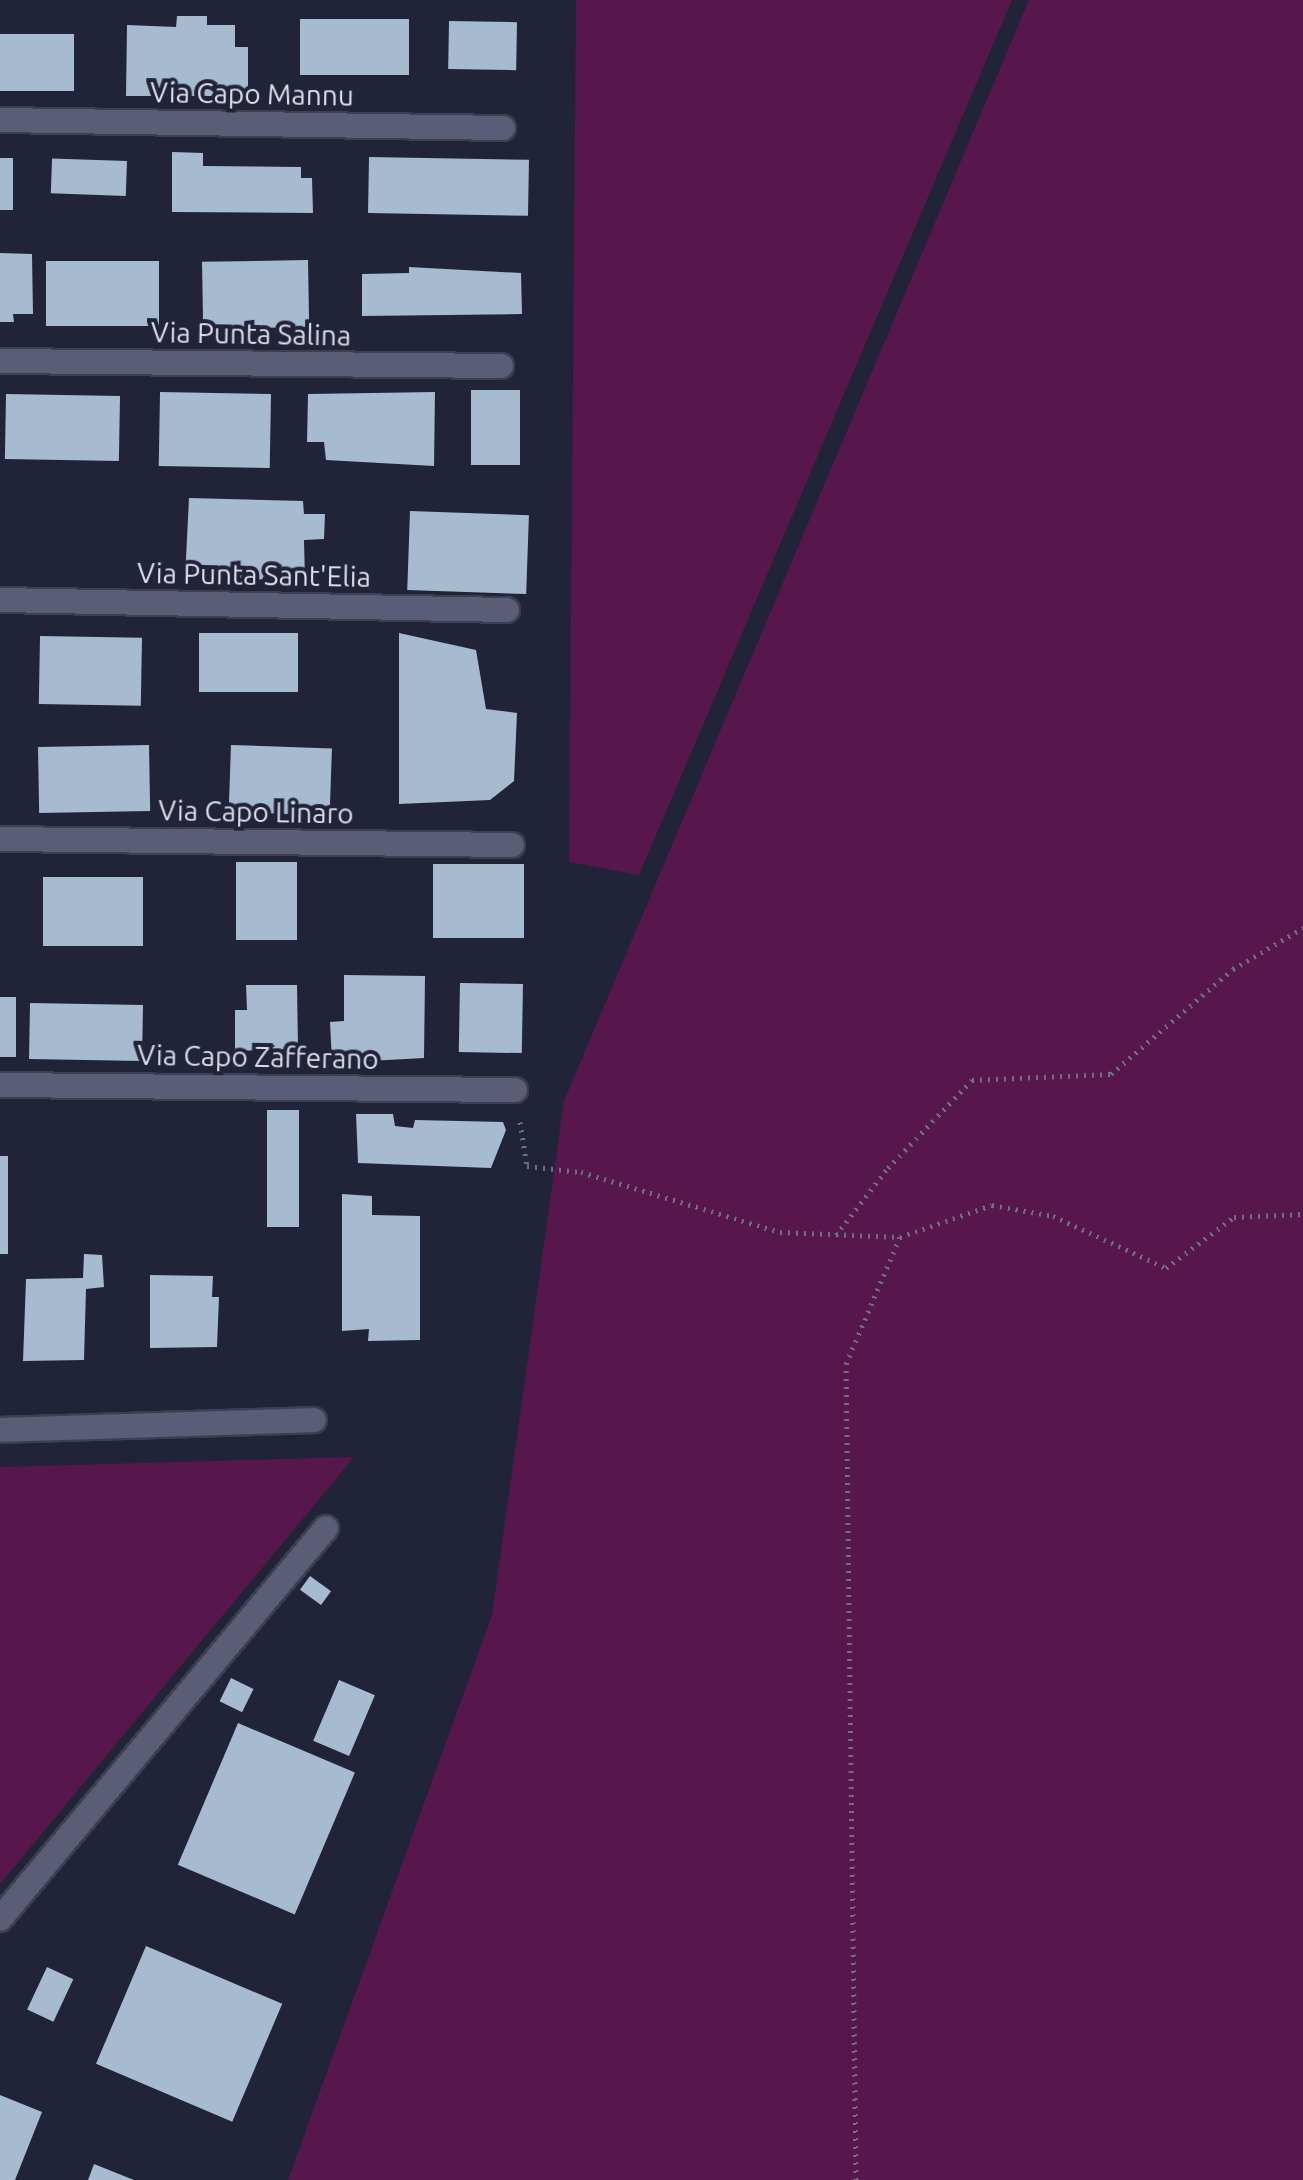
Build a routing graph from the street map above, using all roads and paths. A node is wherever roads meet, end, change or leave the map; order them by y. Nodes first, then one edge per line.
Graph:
1 (0, 120) edge
2 (503, 128) dead end
3 (0, 361) edge
4 (501, 366) dead end
5 (0, 600) edge
6 (507, 610) dead end
7 (0, 839) edge
8 (512, 845) dead end
9 (1303, 928) edge
10 (0, 1085) edge
11 (515, 1090) joint
12 (1303, 1214) edge
13 (836, 1235) junction
14 (900, 1237) junction
15 (314, 1420) dead end
16 (0, 1430) edge
17 (326, 1528) dead end
18 (0, 1919) edge
19 (856, 2180) edge

1 - 2 street, Via Capo Mannu
3 - 4 street, Via Punta Salina
5 - 6 street, Via Punta Sant'Elia
7 - 8 street, Via Capo Linaro
9 - 13 path
10 - 11 street, Via Capo Zafferano
11 - 13 path
12 - 14 path
13 - 14 path
14 - 19 path
15 - 16 street
17 - 18 street

